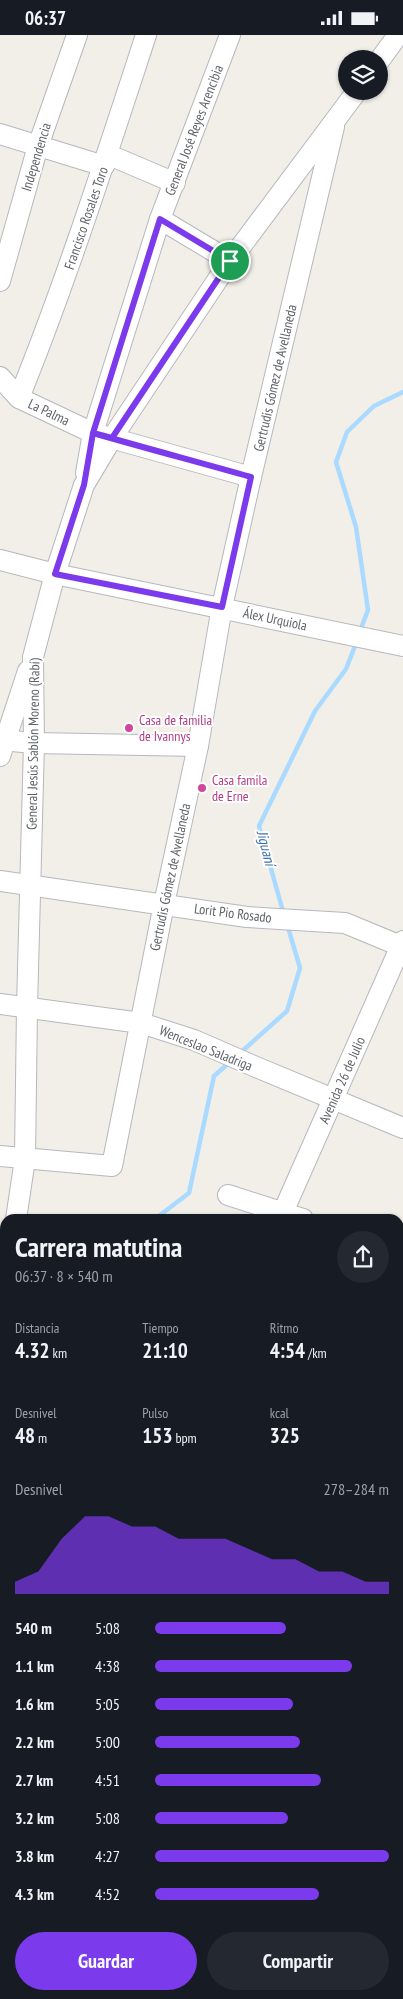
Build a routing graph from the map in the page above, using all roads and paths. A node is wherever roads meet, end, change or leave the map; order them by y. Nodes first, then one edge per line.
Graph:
1 (77, 35) edge
2 (146, 35) edge
3 (230, 35) edge
4 (398, 35) edge
5 (387, 50) edge
6 (351, 100) edge
7 (336, 121) junction
8 (0, 134) edge
9 (38, 146) junction
10 (106, 160) junction
11 (175, 183) junction
12 (160, 219) junction
13 (230, 261) junction
14 (0, 281) edge
15 (0, 377) edge
16 (19, 398) junction
17 (93, 433) junction
18 (112, 438) junction
19 (251, 477) junction
20 (84, 485) junction
21 (0, 560) edge
22 (55, 574) junction
23 (222, 607) junction
24 (397, 645) edge
25 (33, 657) junction
26 (34, 743) junction
27 (1, 745) edge
28 (198, 746) junction
29 (0, 881) edge
30 (29, 886) junction
31 (164, 904) junction
32 (402, 945) edge
33 (0, 1004) edge
34 (27, 1007) junction
35 (141, 1023) junction
36 (334, 1099) junction
37 (403, 1128) edge
38 (0, 1156) edge
39 (25, 1159) junction
40 (228, 1195) dead end
41 (17, 1214) edge
42 (277, 1214) edge
43 (283, 1214) edge

1 - 9 street, Independencia
2 - 10 street, Francisco Rosales Toro
3 - 11 street, General José Reyes Arencibia
4 - 5 street
6 - 7 street, General Jesús Sablón Moreno (Rabí)
7 - 13 street, General Jesús Sablón Moreno (Rabí)
7 - 19 street, Gertrudis Gómez de Avellaneda
8 - 9 street
9 - 10 street
9 - 14 street, Independencia
10 - 11 street
10 - 16 street, Francisco Rosales Toro
11 - 12 street, General José Reyes Arencibia
12 - 13 street
12 - 17 street, General José Reyes Arencibia
13 - 18 street, General Jesús Sablón Moreno (Rabí)
15 - 16 street, La Palma
16 - 17 street, La Palma
17 - 18 street, La Palma
17 - 20 street, General José Reyes Arencibia
18 - 19 street, La Palma
18 - 20 street, General Jesús Sablón Moreno (Rabí)
19 - 23 street, Gertrudis Gómez de Avellaneda
20 - 22 street, General Jesús Sablón Moreno (Rabí)
21 - 22 street, Álex Urquiola
22 - 23 street, Álex Urquiola
22 - 25 street, General Jesús Sablón Moreno (Rabí)
23 - 24 street, Álex Urquiola
23 - 28 street, Gertrudis Gómez de Avellaneda
25 - 26 street, General Jesús Sablón Moreno (Rabí)
25 - 27 street
26 - 27 street
26 - 28 street
26 - 30 street, General Jesús Sablón Moreno (Rabí)
28 - 31 street, Gertrudis Gómez de Avellaneda
29 - 30 street, Lorit Pio Rosado
30 - 31 street, Lorit Pio Rosado
30 - 34 street, General Jesús Sablón Moreno (Rabí)
31 - 32 street, Lorit Pio Rosado
31 - 35 street, Gertrudis Gómez de Avellaneda
32 - 36 street, Avenida 26 de Julio
33 - 34 street, Wenceslao Saladriga
34 - 35 street, Wenceslao Saladriga
34 - 39 street, General Jesús Sablón Moreno (Rabí)
35 - 36 street, Wenceslao Saladriga
35 - 39 street, Gertrudis Gómez de Avellaneda
36 - 37 street, Wenceslao Saladriga
36 - 43 street, Avenida 26 de Julio
38 - 39 street
39 - 41 street, General Jesús Sablón Moreno (Rabí)
40 - 42 street

